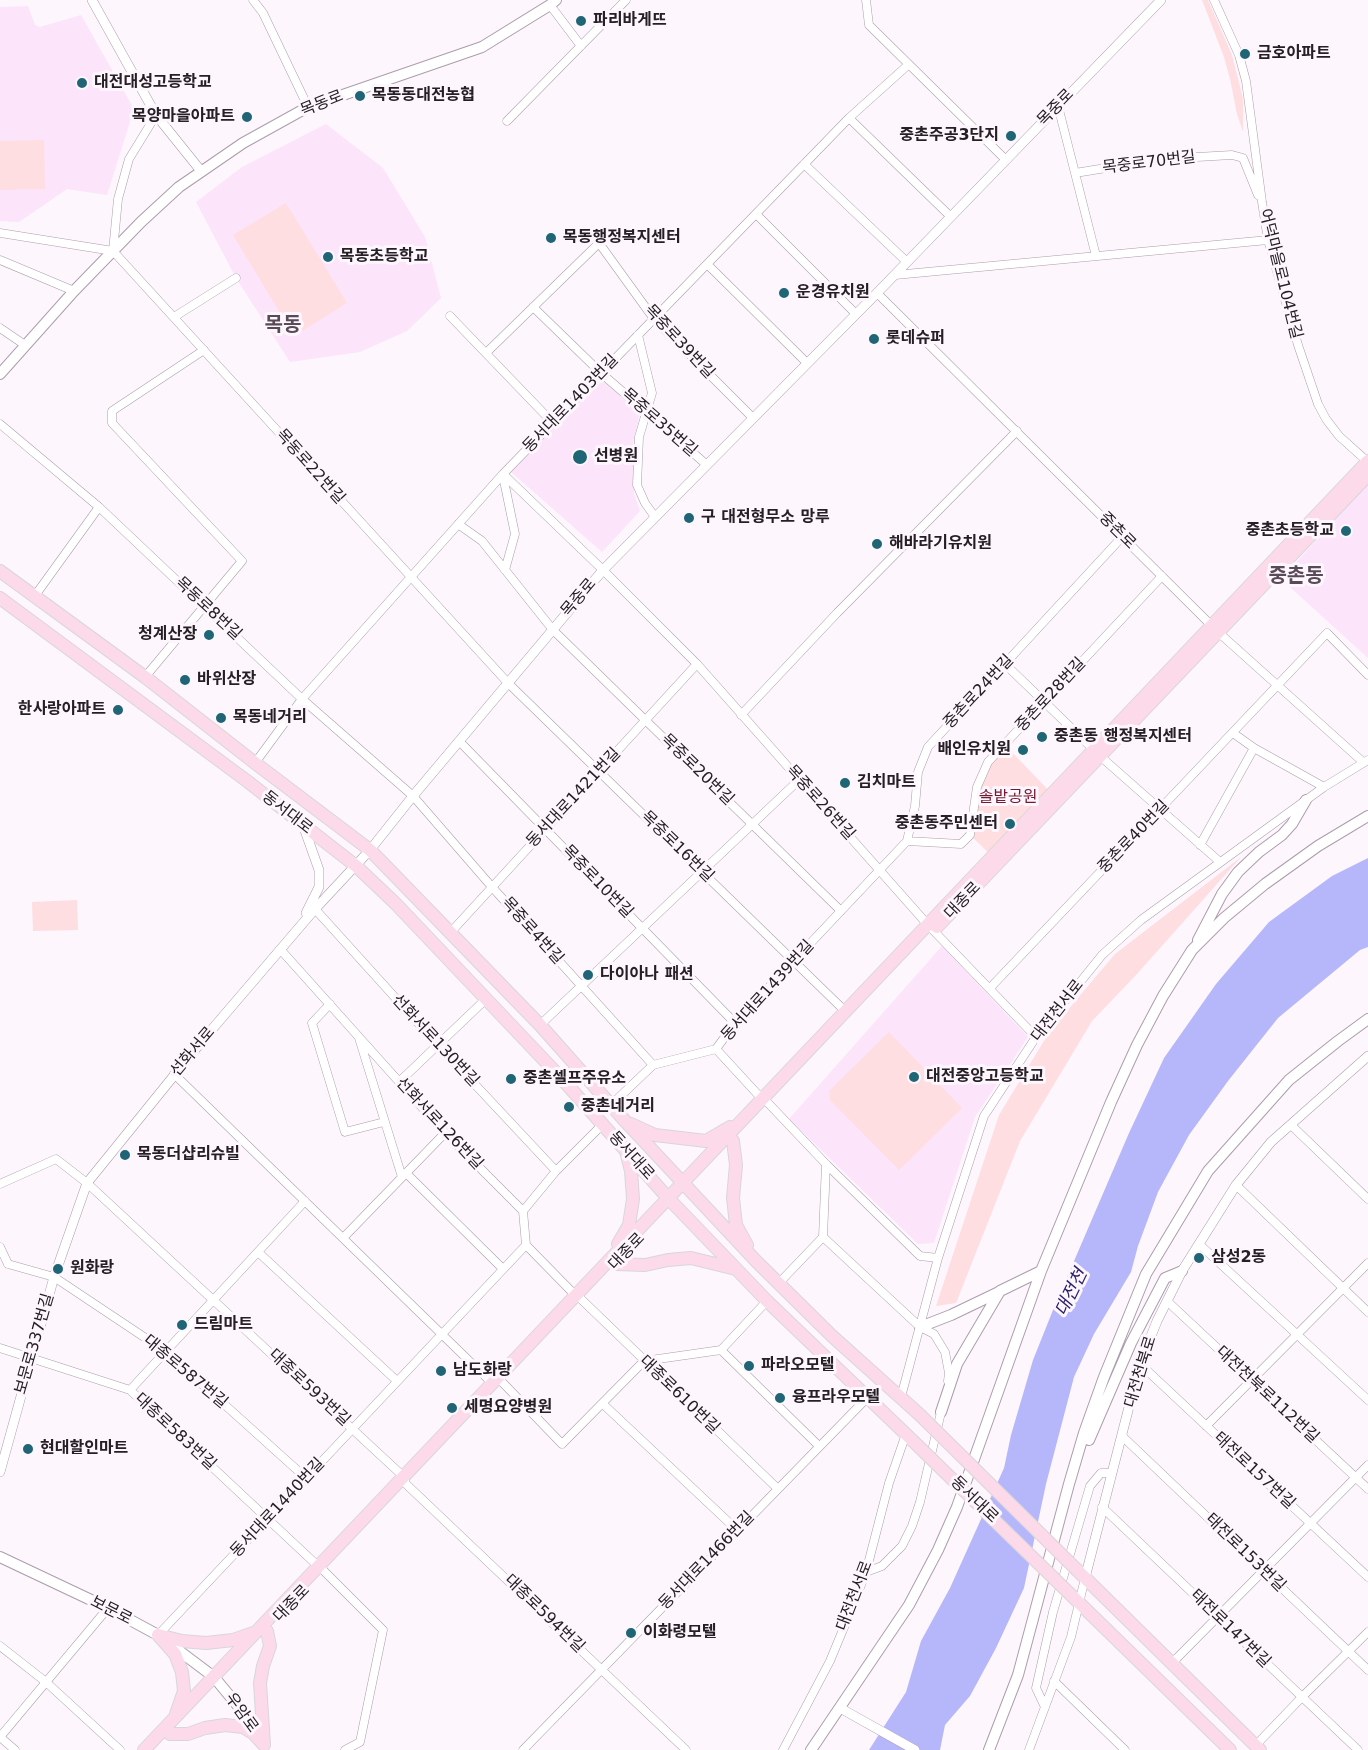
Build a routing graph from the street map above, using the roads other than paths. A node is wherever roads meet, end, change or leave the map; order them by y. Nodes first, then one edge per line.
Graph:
1 (92, 0) edge
2 (253, 0) edge
3 (627, 0) edge
4 (866, 0) edge
5 (1161, 0) edge
6 (1214, 0) edge
7 (553, 3) edge
8 (581, 46) junction
9 (908, 65) junction
10 (1058, 106) junction
11 (308, 107) junction
12 (156, 115) junction
13 (849, 118) junction
14 (507, 121) dead end
15 (1006, 160) junction
16 (804, 164) junction
17 (201, 171) junction
18 (1075, 172) junction
19 (1262, 202) junction
20 (756, 214) junction
21 (951, 217) junction
22 (0, 233) edge
23 (1269, 240) junction
24 (113, 250) junction
25 (1096, 256) junction
26 (0, 260) edge
27 (907, 262) junction
28 (707, 264) junction
29 (895, 275) junction
30 (236, 278) dead end
31 (74, 291) junction
32 (877, 292) junction
33 (533, 307) junction
34 (856, 315) junction
35 (450, 316) dead end
36 (174, 317) junction
37 (654, 319) junction
38 (0, 328) edge
39 (638, 335) junction
40 (25, 345) junction
41 (204, 350) junction
42 (486, 353) junction
43 (807, 363) junction
44 (601, 373) junction
45 (0, 374) edge
46 (647, 413) junction
47 (753, 418) junction
48 (553, 423) junction
49 (0, 424) edge
50 (1017, 431) junction
51 (1368, 462) edge
52 (707, 465) junction
53 (503, 474) junction
54 (1368, 475) edge
55 (99, 507) junction
56 (655, 517) junction
57 (458, 524) junction
58 (1123, 537) junction
59 (505, 570) junction
60 (603, 570) junction
61 (0, 571) edge
62 (1162, 576) junction
63 (410, 577) junction
64 (34, 597) junction
65 (0, 598) edge
66 (204, 605) junction
67 (1215, 629) junction
68 (552, 630) junction
69 (697, 664) junction
70 (1005, 664) junction
71 (1368, 675) edge
72 (145, 677) junction
73 (508, 683) junction
74 (1278, 685) junction
75 (302, 699) junction
76 (1044, 702) junction
77 (741, 715) junction
78 (646, 720) junction
79 (1233, 733) junction
80 (459, 741) junction
81 (1254, 748) junction
82 (1097, 753) junction
83 (1365, 761) edge
84 (255, 763) junction
85 (599, 771) junction
86 (800, 779) junction
87 (1324, 787) junction
88 (413, 796) junction
89 (1306, 800) junction
90 (1160, 809) junction
91 (1368, 816) edge
92 (752, 824) junction
93 (303, 825) junction
94 (545, 829) junction
95 (907, 841) junction
96 (1200, 845) junction
97 (370, 850) junction
98 (1220, 862) junction
99 (356, 866) junction
100 (880, 870) junction
101 (702, 872) junction
102 (492, 887) junction
103 (315, 909) junction
104 (841, 911) junction
105 (642, 928) junction
106 (931, 928) junction
107 (297, 930) junction
108 (450, 933) junction
109 (280, 950) junction
110 (1192, 950) junction
111 (794, 961) junction
112 (581, 986) junction
113 (990, 988) junction
114 (486, 999) junction
115 (330, 1004) junction
116 (846, 1011) junction
117 (1368, 1019) edge
118 (735, 1023) junction
119 (540, 1025) junction
120 (357, 1034) junction
121 (1036, 1037) junction
122 (438, 1045) junction
123 (716, 1049) junction
124 (1368, 1056) edge
125 (653, 1065) junction
126 (174, 1074) junction
127 (399, 1082) junction
128 (765, 1102) junction
129 (611, 1106) junction
130 (742, 1121) junction
131 (384, 1122) junction
132 (626, 1122) junction
133 (603, 1124) junction
134 (1291, 1125) junction
135 (445, 1133) junction
136 (733, 1142) junction
137 (624, 1147) junction
138 (826, 1164) junction
139 (556, 1170) junction
140 (404, 1175) junction
141 (87, 1183) junction
142 (0, 1184) edge
143 (1236, 1185) junction
144 (685, 1186) junction
145 (1368, 1199) edge
146 (305, 1201) junction
147 (671, 1201) junction
148 (523, 1212) junction
149 (823, 1236) junction
150 (343, 1238) junction
151 (1199, 1244) junction
152 (526, 1245) junction
153 (0, 1247) edge
154 (258, 1252) junction
155 (938, 1258) junction
156 (756, 1261) junction
157 (1368, 1263) edge
158 (610, 1265) junction
159 (4, 1266) edge
160 (503, 1269) junction
161 (738, 1270) junction
162 (1041, 1271) junction
163 (1182, 1271) junction
164 (54, 1276) junction
165 (779, 1283) junction
166 (1343, 1288) junction
167 (1000, 1291) junction
168 (579, 1298) junction
169 (214, 1299) junction
170 (767, 1301) junction
171 (1167, 1301) junction
172 (1368, 1311) edge
173 (920, 1327) junction
174 (442, 1334) junction
175 (1297, 1334) junction
176 (0, 1348) edge
177 (721, 1350) junction
178 (165, 1351) junction
179 (31, 1359) junction
180 (644, 1361) junction
181 (1140, 1364) junction
182 (1251, 1380) junction
183 (397, 1381) junction
184 (498, 1384) junction
185 (130, 1390) junction
186 (901, 1397) junction
187 (867, 1398) junction
188 (1368, 1400) edge
189 (603, 1404) junction
190 (941, 1412) junction
191 (1206, 1426) junction
192 (352, 1429) junction
193 (1122, 1437) junction
194 (909, 1438) junction
195 (819, 1446) junction
196 (1368, 1465) edge
197 (0, 1472) edge
198 (1111, 1473) junction
199 (1356, 1477) junction
200 (306, 1478) junction
201 (405, 1480) junction
202 (1069, 1484) junction
203 (778, 1489) junction
204 (1368, 1489) edge
205 (1102, 1507) junction
206 (268, 1518) junction
207 (1310, 1523) junction
208 (737, 1530) junction
209 (0, 1557) edge
210 (321, 1569) junction
211 (1263, 1570) junction
212 (866, 1572) junction
213 (1081, 1574) junction
214 (1368, 1577) edge
215 (1079, 1603) junction
216 (108, 1608) junction
217 (1217, 1616) junction
218 (263, 1630) junction
219 (1368, 1632) edge
220 (158, 1635) junction
221 (0, 1646) edge
222 (1348, 1651) junction
223 (1172, 1663) junction
224 (602, 1669) junction
225 (1368, 1670) edge
226 (217, 1680) junction
227 (1054, 1681) junction
228 (46, 1682) junction
229 (1302, 1697) junction
230 (1045, 1707) junction
231 (840, 1708) junction
232 (173, 1719) junction
233 (170, 1734) junction
234 (0, 1737) edge
235 (266, 1747) edge
236 (1257, 1748) edge
237 (1031, 1749) edge
238 (15, 1750) edge
239 (120, 1750) edge
240 (144, 1750) edge
241 (155, 1750) edge
242 (345, 1750) edge
243 (523, 1750) edge
244 (686, 1750) edge
245 (783, 1750) edge
246 (811, 1750) edge
247 (915, 1750) edge
248 (989, 1750) edge
249 (1125, 1750) edge
250 (1230, 1750) edge
251 (1358, 1750) edge

1 - 12 street
2 - 11 street
3 - 8 street
4 - 9 street
5 - 10 street, 목중로
6 - 19 street, 어덕마을로104번길
7 - 8 street
7 - 11 main road, 목동로
8 - 14 street
9 - 13 street, 동서대로1403번길
9 - 15 street
10 - 15 street, 목중로
10 - 18 street
11 - 17 main road, 목동로
12 - 17 street
12 - 24 street
13 - 16 street, 동서대로1403번길
13 - 21 street
15 - 21 street, 목중로
16 - 20 street, 동서대로1403번길
16 - 27 street
17 - 24 main road, 목동로
18 - 19 street, 목중로70번길
18 - 25 street
19 - 23 street, 어덕마을로104번길
20 - 28 street, 동서대로1403번길
20 - 34 street
21 - 27 street, 목중로
22 - 24 street
23 - 25 street
23 - 51 street, 어덕마을로104번길
24 - 31 main road, 목동로
24 - 36 street, 목동로22번길
25 - 29 street
26 - 31 street
27 - 29 street, 목중로
28 - 37 street, 동서대로1403번길
28 - 43 street
29 - 32 street, 목중로
30 - 36 street
31 - 40 main road, 목동로
32 - 34 street, 목중로
32 - 50 street, 중촌로
33 - 37 street, 목중로39번길
33 - 42 street, 목중로39번길
33 - 44 street, 목중로35번길
34 - 43 street, 목중로
35 - 42 street
36 - 41 street, 목동로22번길
37 - 39 street, 동서대로1403번길
37 - 47 street, 목중로39번길
38 - 40 street
39 - 44 street, 동서대로1403번길
39 - 46 street
40 - 45 main road, 목동로
41 - 63 street, 목동로22번길
41 - 66 street
42 - 48 street
43 - 47 street, 목중로
44 - 46 street, 목중로35번길
44 - 48 street, 동서대로1403번길
46 - 52 street, 목중로35번길
46 - 56 street
47 - 52 street, 목중로
48 - 53 street, 동서대로1403번길
49 - 55 street, 목동로8번길
50 - 58 street, 중촌로
50 - 77 street
51 - 67 main road, 대종로
52 - 56 street, 목중로
53 - 57 street, 동서대로1403번길
53 - 59 street
53 - 60 street, 목중로26번길
54 - 67 main road, 대종로
55 - 64 street
55 - 66 street, 목동로8번길
56 - 60 street, 목중로
57 - 59 street, 목중로20번길
57 - 63 street, 동서대로1403번길
58 - 62 street, 중촌로
58 - 70 street, 중촌로24번길
59 - 68 street, 목중로20번길
60 - 68 street, 목중로
60 - 69 street, 목중로26번길
61 - 64 main road, 동서대로
62 - 67 street, 중촌로
62 - 76 street, 중촌로28번길
63 - 73 street, 목동로22번길
63 - 75 street, 동서대로1403번길
64 - 72 main road, 동서대로
65 - 93 main road, 동서대로
66 - 72 street
66 - 75 street, 목동로8번길
67 - 74 street, 중촌로
67 - 82 main road, 대종로
68 - 73 street, 목중로
68 - 78 street, 목중로20번길
69 - 77 street, 목중로26번길
69 - 78 street, 동서대로1421번길
70 - 76 street
70 - 95 street, 중촌로24번길
71 - 74 street, 중촌로40번길
72 - 84 main road, 동서대로
73 - 80 street, 목중로
73 - 85 street, 목중로16번길
74 - 79 street, 중촌로40번길
74 - 83 street, 중촌로
75 - 84 street, 동서대로1403번길
75 - 88 street, 목동로8번길
76 - 82 street
76 - 95 street, 중촌로28번길
77 - 86 street, 목중로26번길
78 - 85 street, 동서대로1421번길
78 - 92 street, 목중로20번길
79 - 81 street
79 - 90 street, 중촌로40번길
80 - 88 street, 목중로
80 - 94 street, 목중로10번길
81 - 87 street
81 - 96 street
82 - 90 street
82 - 106 main road, 대종로
83 - 87 street, 대전천서로
84 - 97 main road, 동서대로
85 - 94 street, 동서대로1421번길
85 - 101 street, 목중로16번길
86 - 92 street
86 - 100 street, 목중로26번길
87 - 89 street, 대전천서로
88 - 97 street, 목중로
88 - 102 street, 목중로4번길
89 - 98 street, 대전천서로
89 - 110 main road
90 - 96 street
90 - 113 street, 중촌로40번길
91 - 110 main road
92 - 101 street
92 - 104 street, 목중로20번길
93 - 99 main road, 동서대로
93 - 107 street
94 - 102 street, 동서대로1421번길
94 - 105 street, 목중로10번길
95 - 100 street
96 - 98 street
97 - 99 street, 선화서로
97 - 108 main road, 동서대로
98 - 121 street, 대전천서로
99 - 103 street, 선화서로
99 - 114 main road, 동서대로
100 - 104 street, 동서대로1439번길
100 - 106 street, 목중로26번길
101 - 105 street
101 - 111 street, 목중로16번길
102 - 108 street, 동서대로1421번길
102 - 112 street, 목중로4번길
103 - 107 street, 선화서로
103 - 122 street, 선화서로130번길
104 - 111 street, 동서대로1439번길
105 - 112 street
105 - 118 street, 목중로10번길
106 - 113 street, 목중로26번길
106 - 116 main road, 대종로
106 - 128 main road, 대종로
107 - 109 street, 선화서로
108 - 119 main road, 동서대로
109 - 115 street, 선화서로126번길
109 - 126 street, 선화서로
110 - 162 main road
111 - 116 street, 목중로16번길
111 - 118 street, 동서대로1439번길
112 - 119 street
112 - 125 street, 목중로4번길
113 - 121 street, 목중로26번길
114 - 122 street
114 - 133 main road, 동서대로
115 - 120 street, 선화서로126번길
115 - 131 street
116 - 128 main road, 대종로
117 - 202 main road
118 - 123 street, 동서대로1439번길
119 - 129 main road, 동서대로
120 - 127 street, 선화서로126번길
120 - 131 street, 선화서로126번길
121 - 155 street, 대전천서로
122 - 127 street
122 - 139 street, 선화서로130번길
123 - 125 street, 동서대로1439번길
123 - 128 street
124 - 134 street, 대전천북로
125 - 129 street
126 - 141 street, 선화서로
126 - 146 street
127 - 135 street, 선화서로126번길
128 - 130 main road, 대종로
128 - 136 main road, 대종로
128 - 138 street
129 - 132 main road, 동서대로
130 - 132 main road
130 - 144 main road, 대종로
131 - 140 street, 선화서로126번길
132 - 144 main road, 동서대로
133 - 137 main road, 동서대로
133 - 139 street
134 - 143 street, 대전천북로
134 - 145 street
135 - 140 street
135 - 148 street, 선화서로126번길
136 - 144 main road, 대종로
136 - 156 main road
137 - 147 main road, 동서대로
137 - 158 main road
138 - 149 street
138 - 155 street
139 - 148 street
140 - 150 street
140 - 160 street
141 - 142 street
141 - 164 street, 보문로337번길
141 - 169 street, 대종로593번길
143 - 151 street, 대전천북로
143 - 166 street
144 - 147 main road, 대종로
144 - 156 main road, 동서대로
146 - 150 street
146 - 154 street
147 - 158 main road, 대종로
147 - 161 main road, 동서대로
148 - 152 street
149 - 165 street
149 - 173 street
150 - 174 street
151 - 163 street, 대전천북로
151 - 175 street
152 - 160 street, 동서대로1440번길
152 - 168 street, 대종로610번길
153 - 159 street
154 - 169 street
154 - 183 street
155 - 173 street, 대전천서로
156 - 165 main road, 동서대로
157 - 166 street
158 - 161 main road
158 - 168 main road, 대종로
159 - 164 street, 대종로587번길
160 - 174 street, 동서대로1440번길
161 - 170 main road, 동서대로
162 - 167 main road
162 - 231 main road
163 - 171 street, 대전천북로
163 - 202 main road
164 - 178 street, 대종로587번길
164 - 179 street, 보문로337번길
165 - 186 main road, 동서대로
166 - 172 street
166 - 175 street
167 - 173 main road
167 - 190 main road
168 - 180 street, 대종로610번길
168 - 184 main road, 대종로
169 - 178 street
169 - 192 street, 대종로593번길
170 - 177 street
170 - 187 main road, 동서대로
171 - 181 street, 대전천북로
171 - 182 street, 대전천북로112번길
173 - 186 street, 대전천서로
173 - 190 street
174 - 183 street, 동서대로1440번길
174 - 184 street
175 - 182 street
175 - 188 street
176 - 179 street, 대종로583번길
177 - 180 street
177 - 195 street
178 - 185 street
178 - 200 street, 대종로587번길
179 - 185 street, 대종로583번길
179 - 197 street, 보문로337번길
180 - 189 street
180 - 203 street, 대종로610번길
181 - 191 street, 태전로157번길
181 - 193 street, 대전천북로
182 - 191 street
182 - 199 street, 대전천북로112번길
183 - 192 street, 동서대로1440번길
184 - 189 street
184 - 201 main road, 대종로
185 - 206 street, 대종로583번길
186 - 213 main road, 동서대로, bridge
187 - 194 main road, 동서대로
187 - 195 street, 동서대로1466번길
189 - 208 street
190 - 212 street
191 - 207 street, 태전로157번길
192 - 200 street, 동서대로1440번길
192 - 201 street, 대종로593번길
193 - 198 street, 대전천북로
193 - 211 street, 태전로153번길
194 - 212 street, 대전천서로
194 - 215 main road, 동서대로, bridge
195 - 203 street, 동서대로1466번길
196 - 199 street
198 - 205 street, 대전천북로
198 - 230 street
199 - 204 street, 대전천북로112번길
199 - 207 street
200 - 206 street, 동서대로1440번길
201 - 210 main road, 대종로
201 - 224 street, 대종로594번길
202 - 248 main road
203 - 208 street, 동서대로1466번길
205 - 213 street, 대전천북로
205 - 217 street, 태전로147번길
206 - 210 street, 대종로583번길
206 - 220 street, 동서대로1440번길
207 - 211 street
207 - 214 street, 태전로157번길
208 - 224 street, 동서대로1466번길
209 - 216 main road, 보문로
210 - 218 main road, 대종로
210 - 242 street, 대종로583번길
211 - 217 street
211 - 222 street, 태전로153번길
212 - 245 street, 대전천서로
213 - 215 street, 대전천북로
213 - 223 main road, 동서대로
215 - 227 street, 대전천북로
215 - 250 main road, 동서대로
216 - 220 main road, 보문로
216 - 228 street
217 - 223 street
217 - 229 street, 태전로147번길
218 - 220 main road
218 - 226 main road, 대종로
218 - 235 main road
219 - 222 street
220 - 226 main road, 보문로
220 - 232 main road
221 - 228 street
222 - 225 street, 태전로153번길
222 - 229 street
223 - 236 main road, 동서대로
224 - 243 street, 동서대로1466번길
224 - 244 street, 대종로594번길
226 - 232 main road, 대종로
226 - 233 main road, 대종로
226 - 235 main road, 우암로
227 - 230 street, 대전천북로
227 - 249 street
228 - 234 street
228 - 239 street
229 - 236 street
229 - 251 street, 태전로147번길
230 - 237 street, 대전천북로
231 - 246 main road
231 - 247 street
232 - 240 main road, 대종로
233 - 235 main road
233 - 241 main road, 대종로
234 - 238 street

